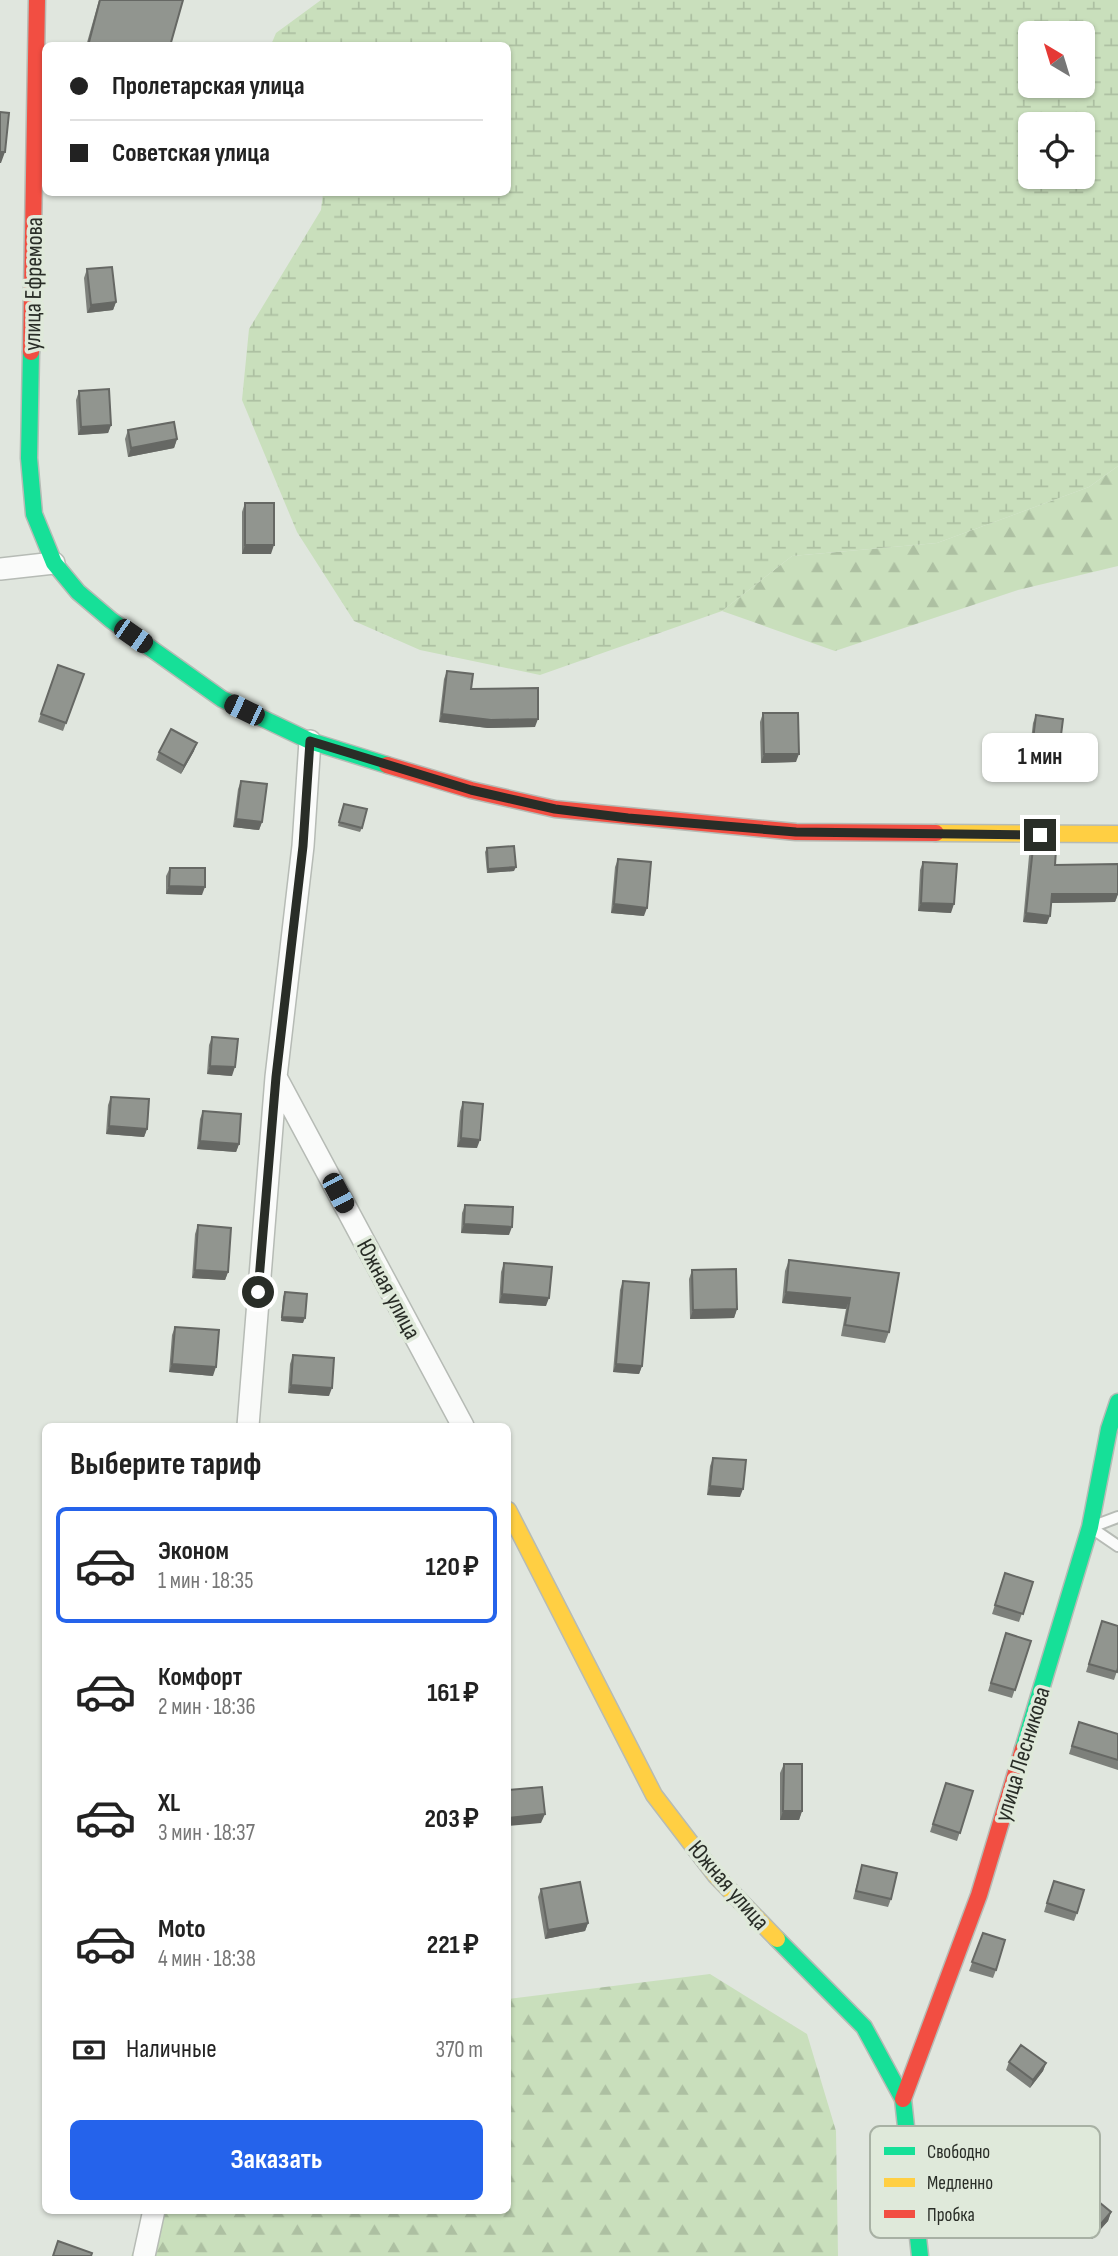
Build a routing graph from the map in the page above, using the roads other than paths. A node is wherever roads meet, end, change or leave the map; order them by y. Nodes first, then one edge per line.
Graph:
1 (37, 0) edge
2 (54, 563) junction
3 (0, 569) edge
4 (310, 741) junction
5 (1118, 834) edge
6 (276, 1077) junction
7 (1118, 1402) edge
8 (248, 1423) edge
9 (461, 1423) edge
10 (511, 1516) edge
11 (1118, 1517) edge
12 (1090, 1527) junction
13 (1118, 1546) edge
14 (903, 2099) junction
15 (906, 2126) edge
16 (153, 2214) edge
17 (918, 2238) edge
18 (144, 2256) edge
19 (920, 2256) edge

1 - 2 street, улица Ефремова
2 - 3 street
2 - 4 street, улица Ефремова
4 - 5 street, улица Ефремова
4 - 6 street
6 - 8 street
6 - 9 street, Южная улица
7 - 12 street, улица Лесникова
10 - 14 street, Южная улица
11 - 12 lane
12 - 13 lane
12 - 14 street, улица Лесникова
14 - 15 street, Южная улица
16 - 18 street
17 - 19 street, Южная улица

